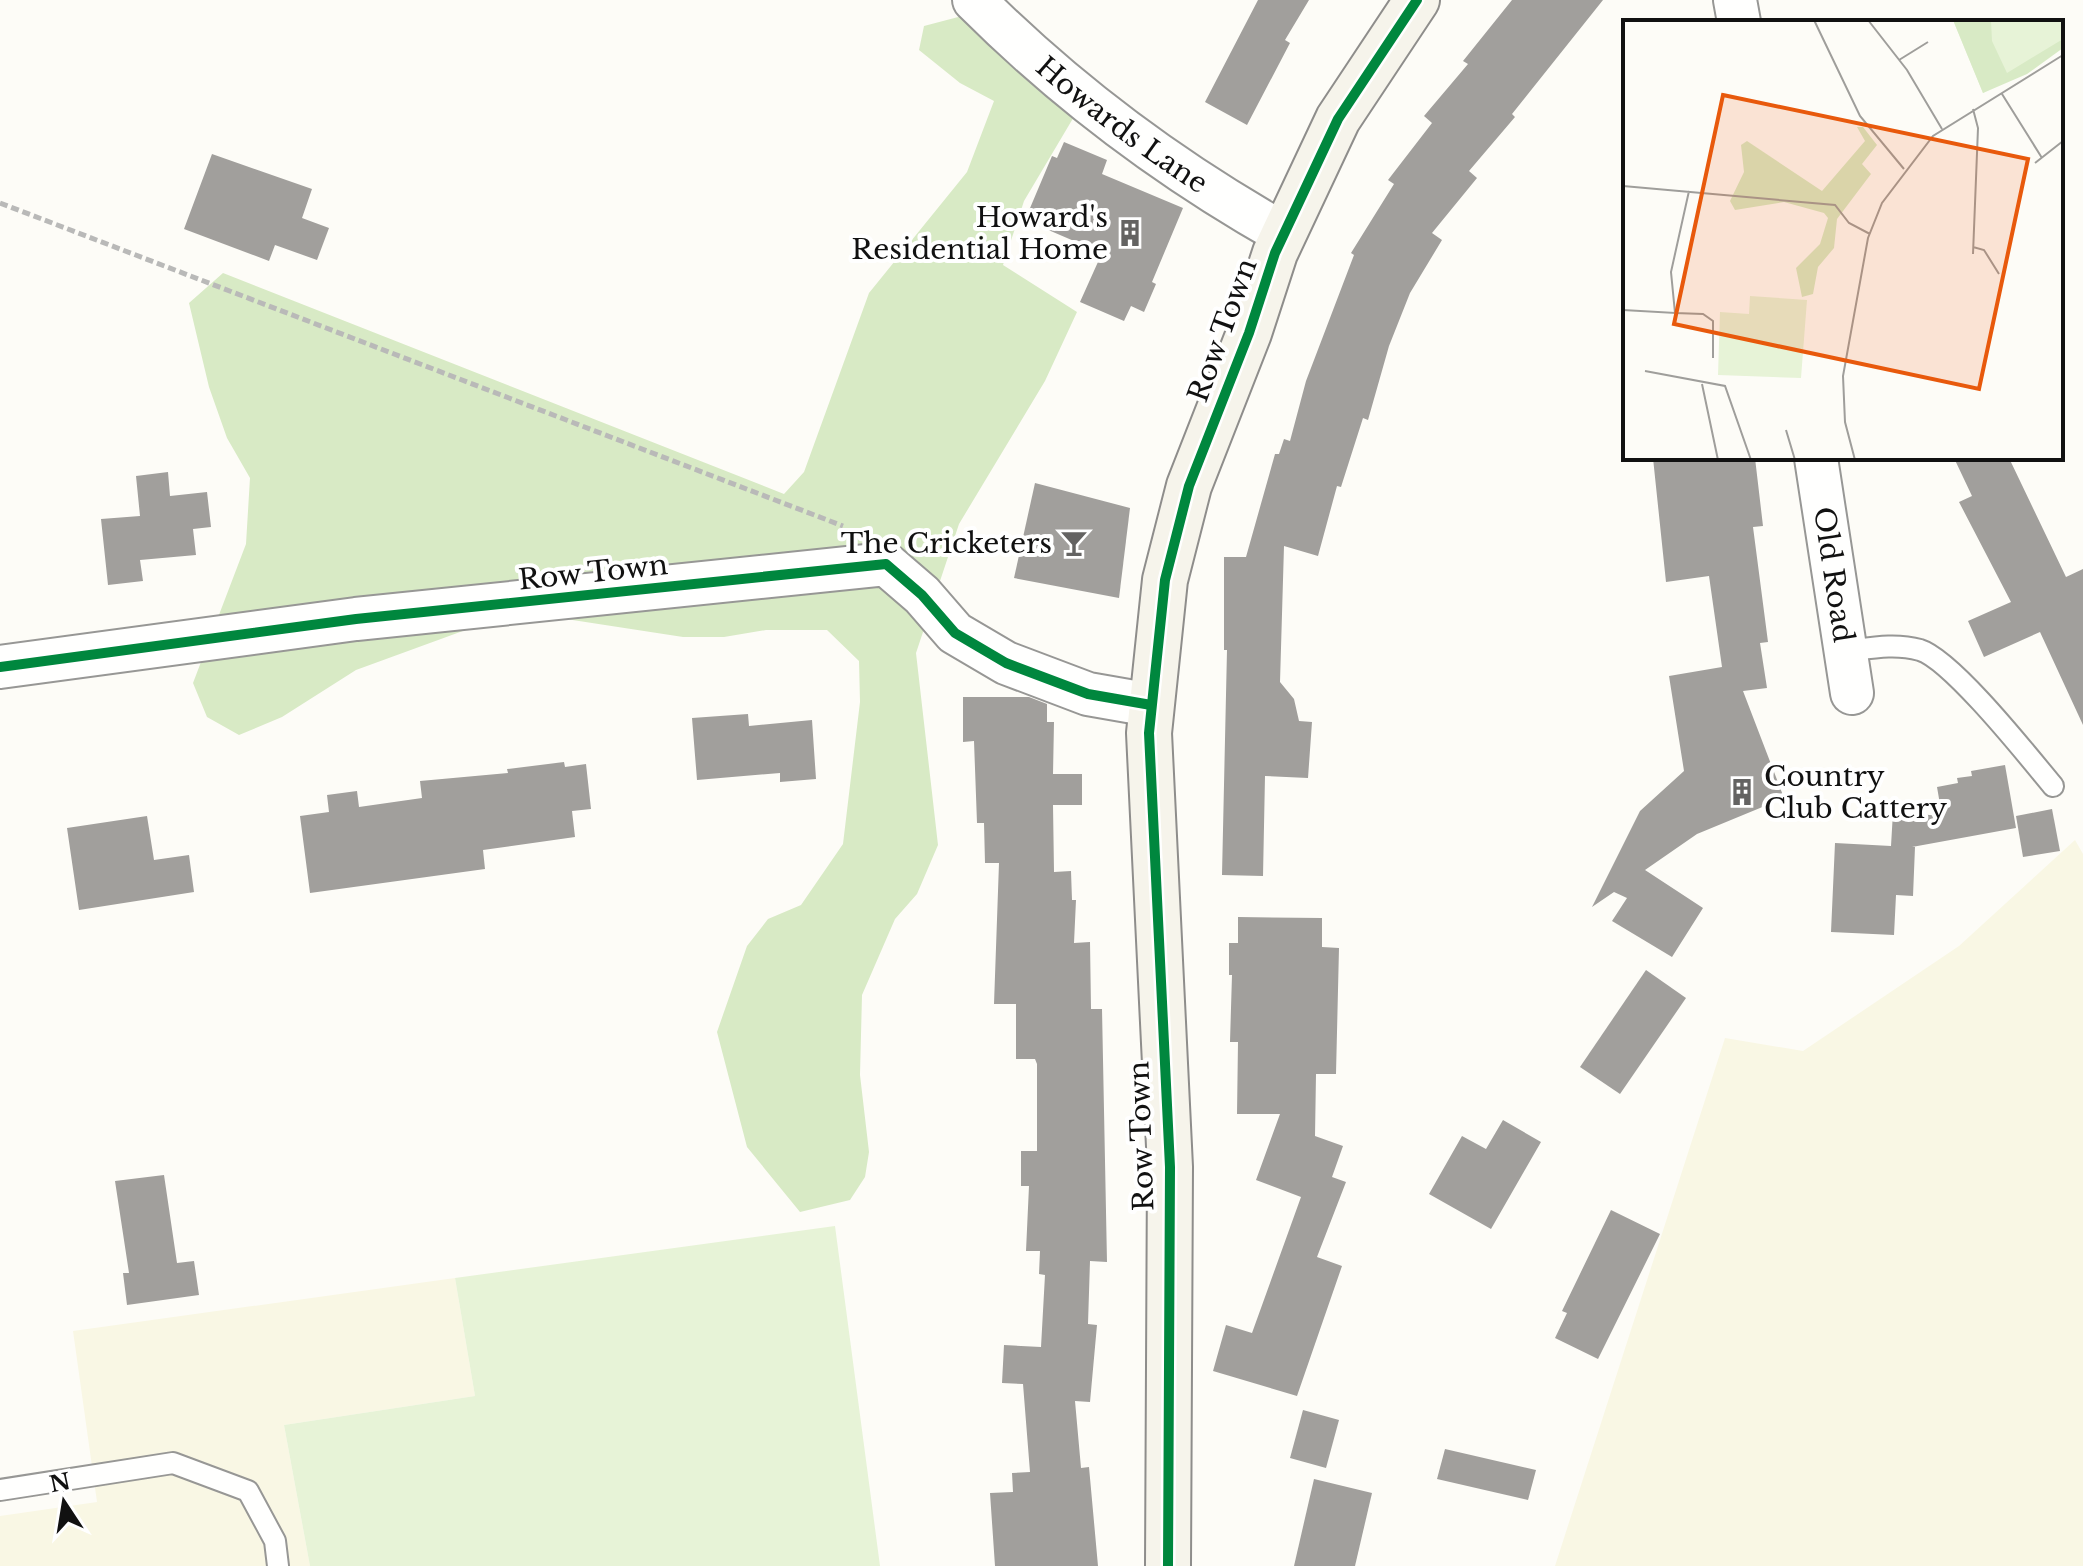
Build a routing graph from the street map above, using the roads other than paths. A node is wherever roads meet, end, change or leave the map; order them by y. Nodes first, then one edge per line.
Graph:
1 (974, 0) edge
2 (1417, 0) edge
3 (1735, 0) edge
4 (1739, 20) edge
5 (1284, 234) junction
6 (1816, 460) edge
7 (1846, 651) junction
8 (0, 667) edge
9 (1852, 693) dead end
10 (1151, 705) junction
11 (2053, 786) dead end
12 (0, 1490) edge
13 (278, 1566) edge
14 (1168, 1566) edge

1 - 5 street, Howards Lane
2 - 5 street, Row Town
3 - 4 street
5 - 10 street, Row Town
6 - 7 street, Old Road
7 - 9 street, Old Road
7 - 11 lane
8 - 10 street, Row Town
10 - 14 street, Row Town
12 - 13 lane

